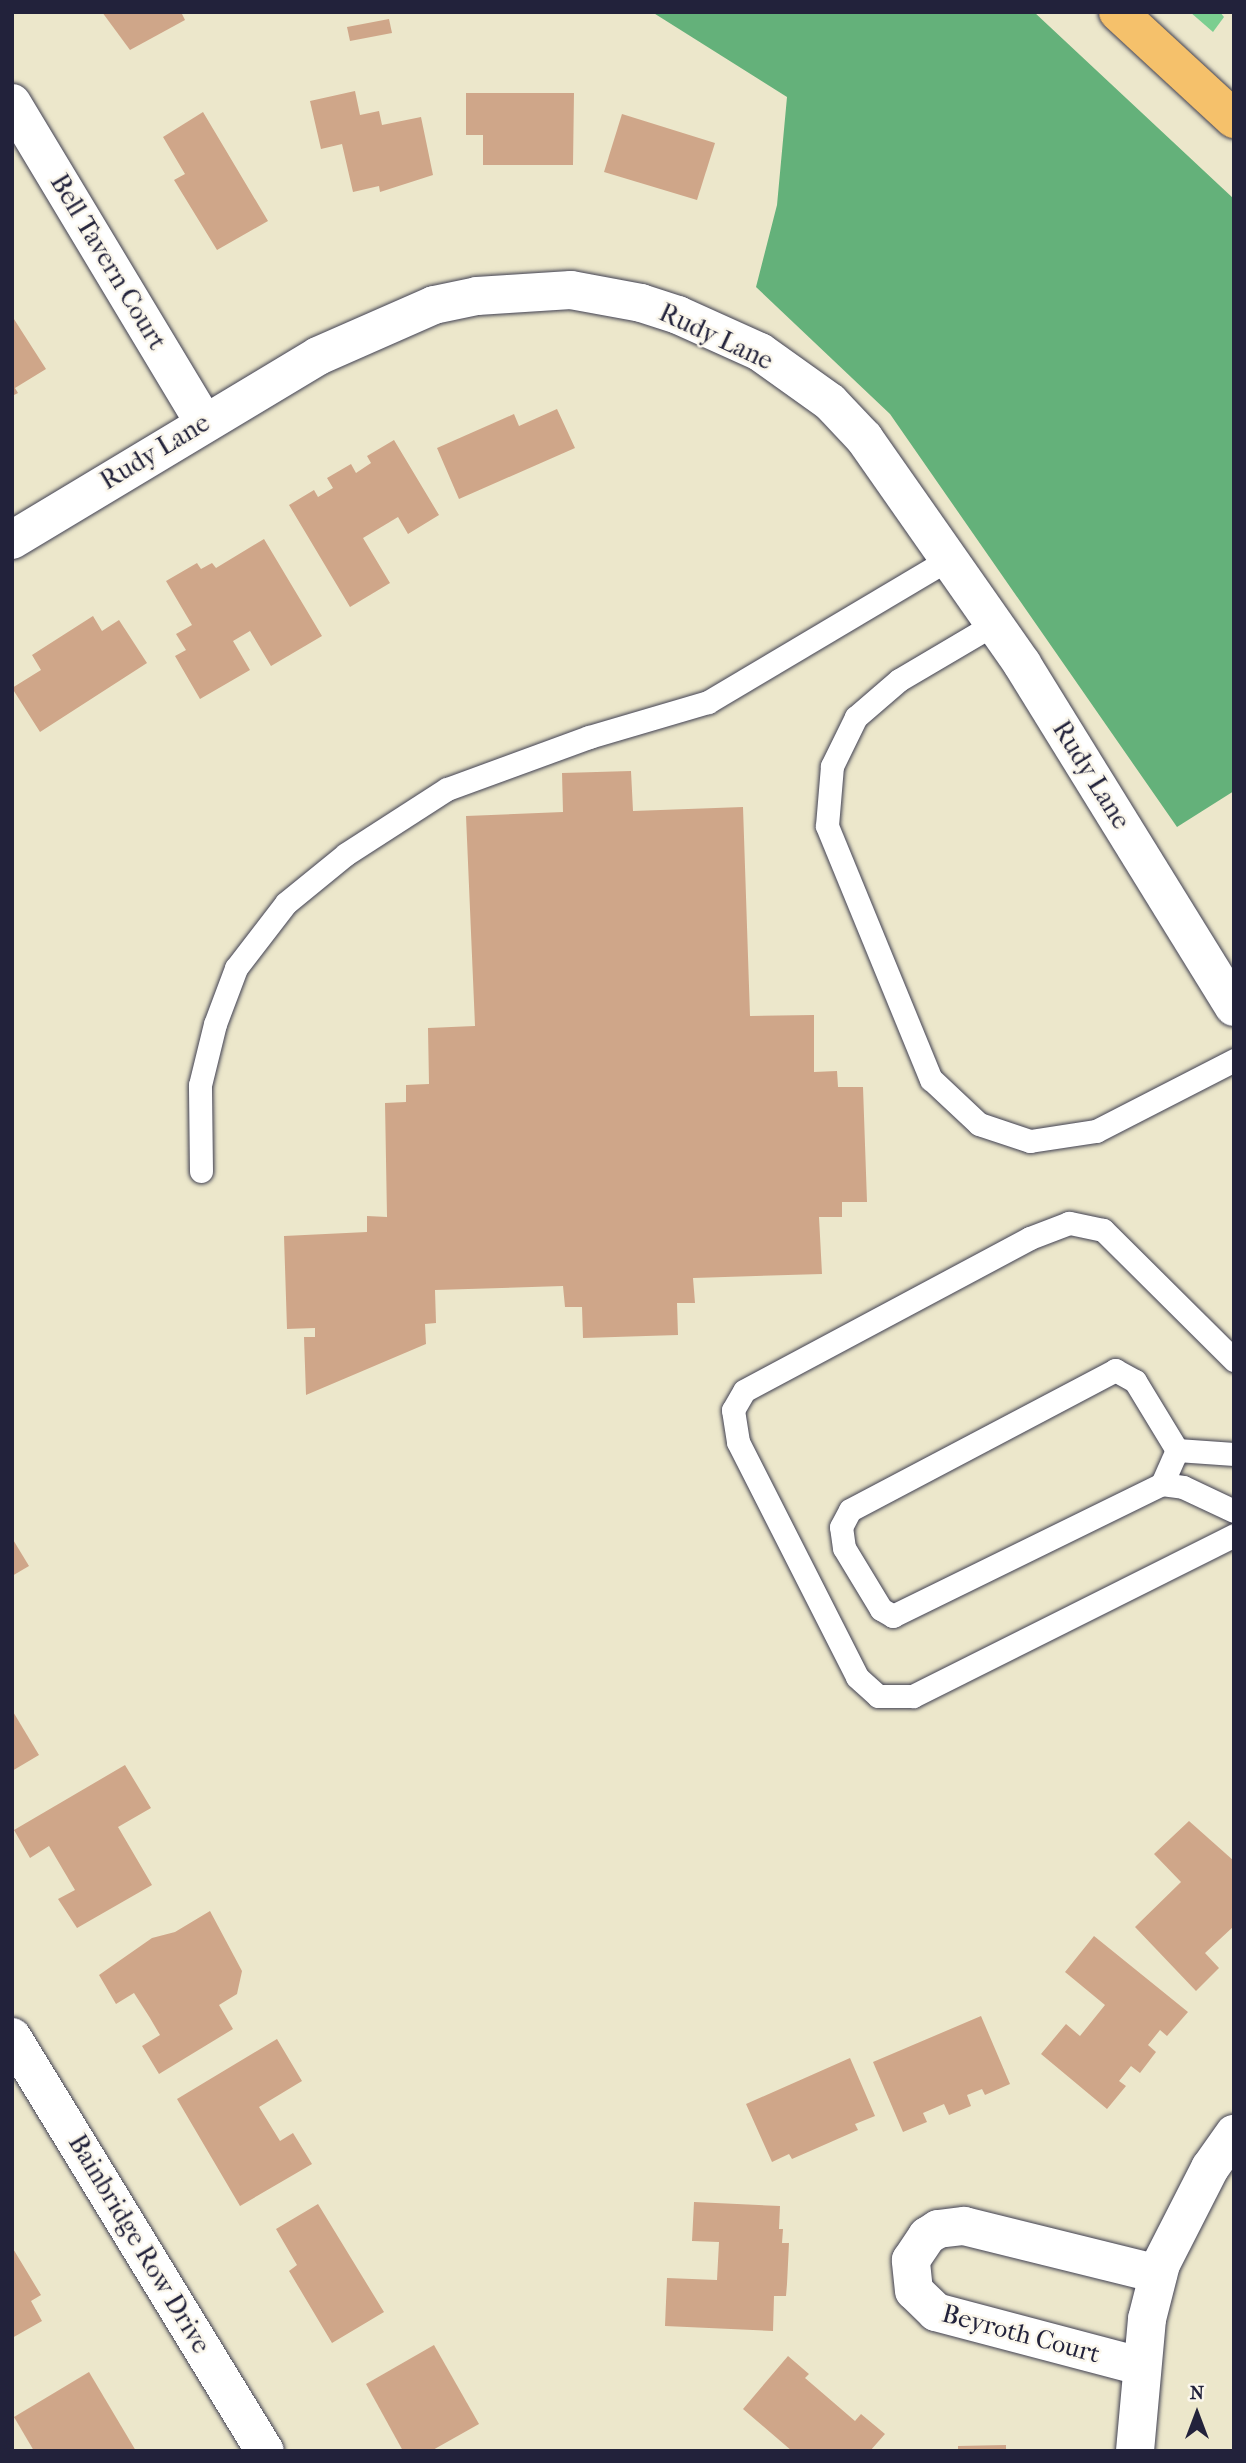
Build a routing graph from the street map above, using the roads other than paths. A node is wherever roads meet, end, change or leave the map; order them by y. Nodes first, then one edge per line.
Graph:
1 (1118, 12) edge
2 (12, 103) edge
3 (1234, 119) edge
4 (204, 422) junction
5 (12, 540) edge
6 (949, 559) junction
7 (994, 624) junction
8 (1234, 1007) edge
9 (1234, 1060) edge
10 (201, 1171) dead end
11 (1234, 1360) edge
12 (1178, 1450) junction
13 (1234, 1454) edge
14 (1162, 1484) junction
15 (1234, 1511) edge
16 (1234, 1535) edge
17 (12, 2037) edge
18 (1234, 2134) edge
19 (1158, 2274) junction
20 (1140, 2366) junction
21 (265, 2451) edge
22 (1135, 2451) edge

1 - 3 highway
2 - 4 street, Bell Tavern Court
4 - 5 street, Rudy Lane
4 - 6 street, Rudy Lane
6 - 7 street, Rudy Lane
6 - 10 lane
7 - 8 street, Rudy Lane
7 - 9 lane
11 - 16 lane
12 - 13 lane
12 - 14 lane
12 - 14 lane
14 - 15 lane
17 - 21 street, Bainbridge Row Drive
18 - 19 street
19 - 20 street
19 - 20 street, Beyroth Court
20 - 22 street

